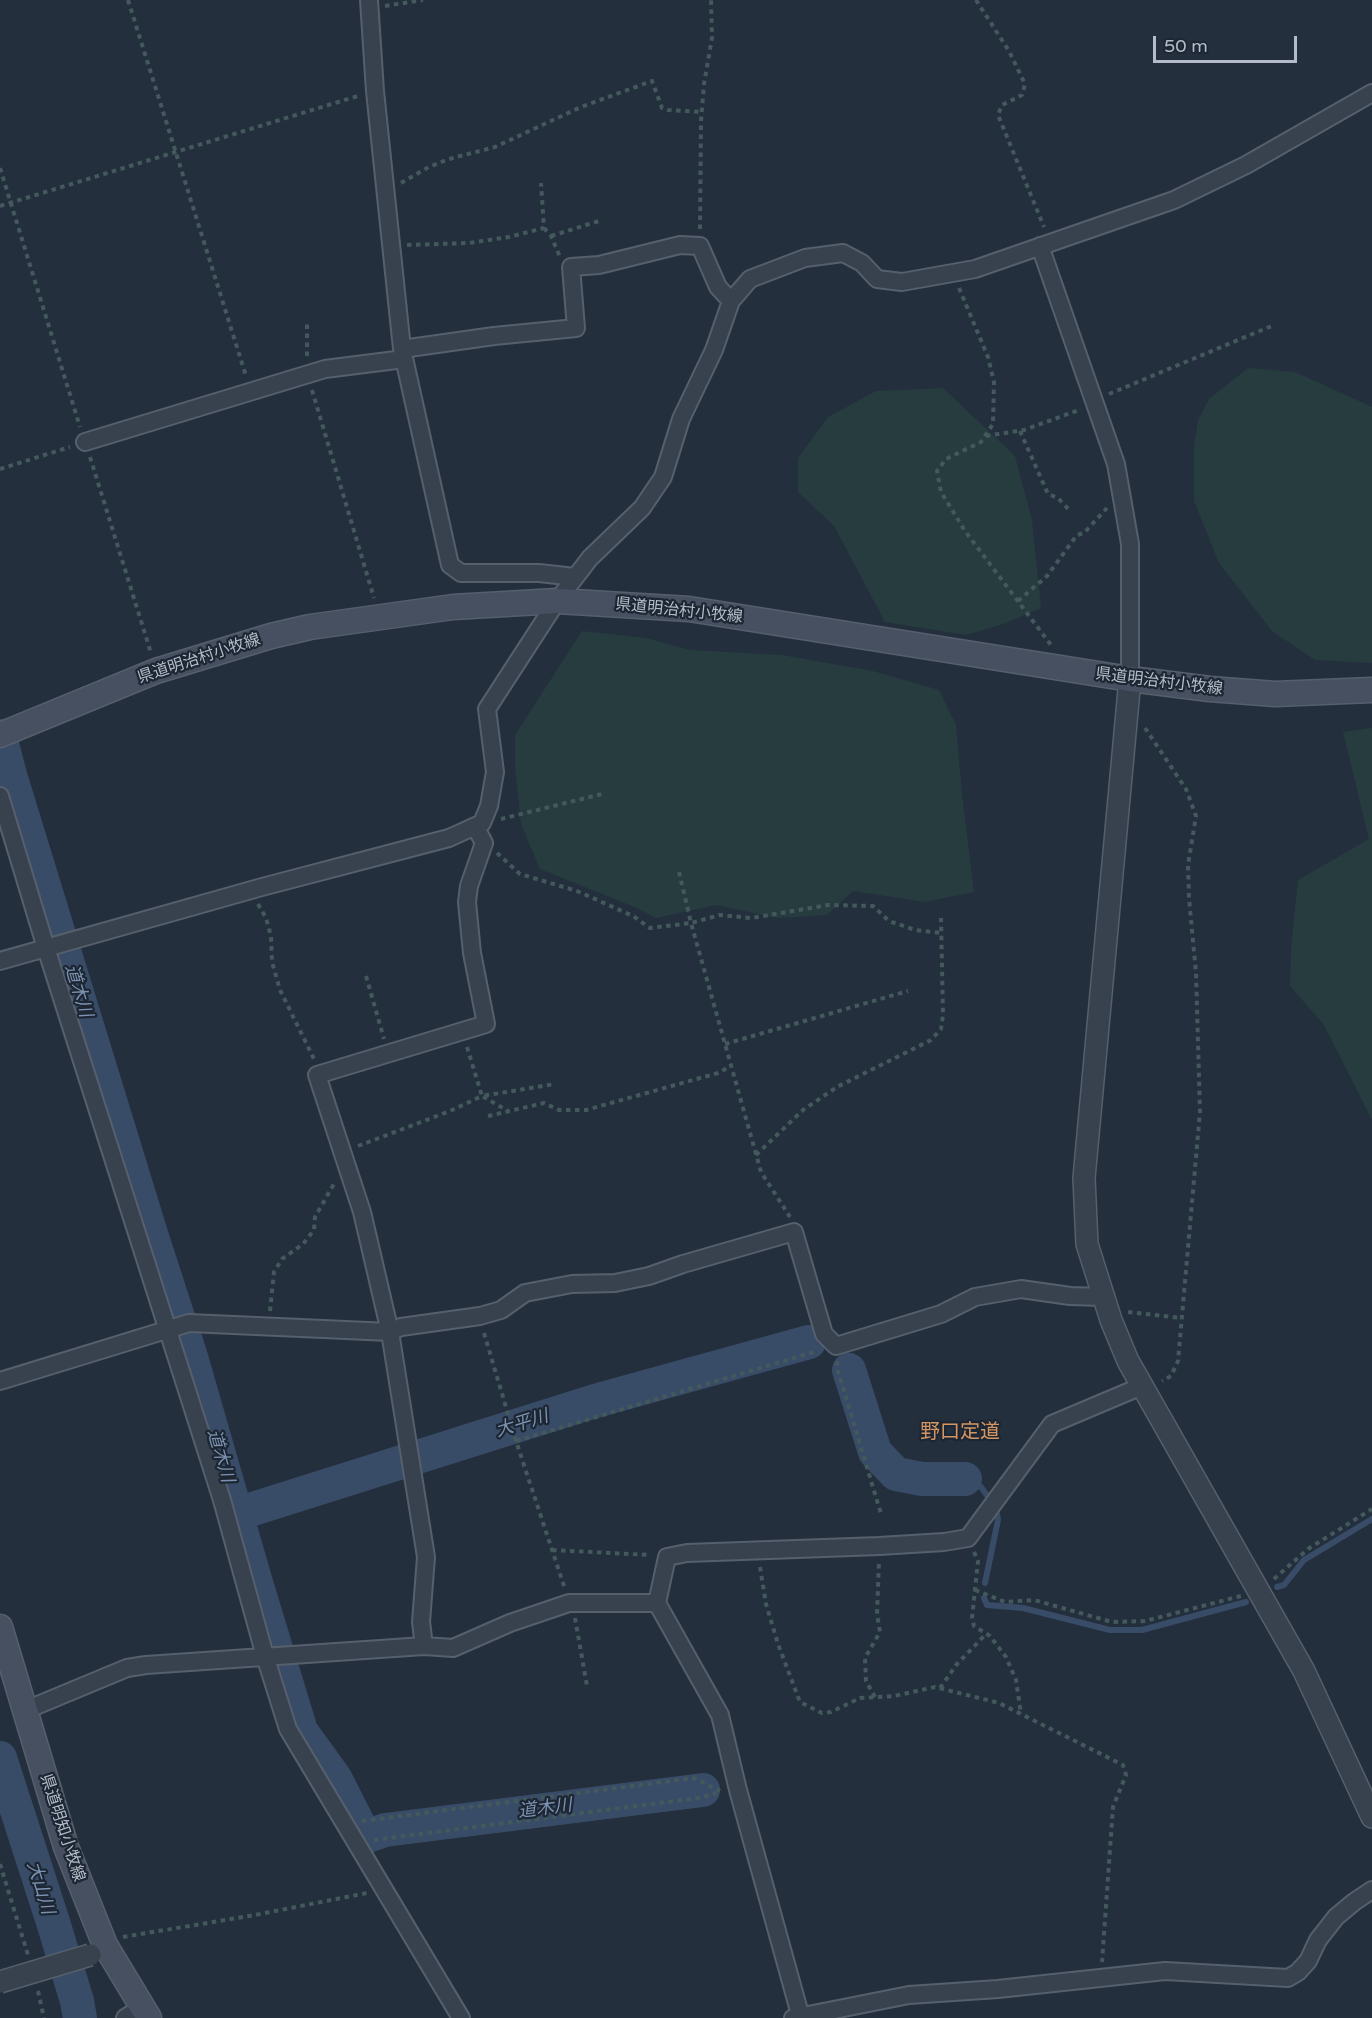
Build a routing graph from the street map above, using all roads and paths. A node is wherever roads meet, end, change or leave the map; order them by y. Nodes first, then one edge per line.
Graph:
1 (128, 0) edge
2 (423, 0) edge
3 (711, 0) edge
4 (976, 0) edge
5 (369, 5) edge
6 (375, 91) junction
7 (1372, 93) edge
8 (702, 112) junction
9 (175, 152) junction
10 (0, 168) edge
11 (541, 183) dead end
12 (385, 185) junction
13 (11, 203) junction
14 (0, 206) edge
15 (599, 221) dead end
16 (544, 228) junction
17 (550, 236) junction
18 (1045, 244) junction
19 (391, 245) junction
20 (700, 246) junction
21 (572, 267) junction
22 (952, 273) junction
23 (731, 301) junction
24 (308, 322) dead end
25 (1274, 325) dead end
26 (403, 354) junction
27 (307, 374) junction
28 (250, 391) junction
29 (1094, 402) junction
30 (1020, 431) junction
31 (985, 436) junction
32 (85, 442) junction
33 (0, 469) edge
34 (1120, 487) junction
35 (1070, 511) dead end
36 (575, 577) junction
37 (557, 601) junction
38 (1018, 601) junction
39 (379, 616) junction
40 (1047, 666) junction
41 (156, 671) junction
42 (1130, 680) junction
43 (1372, 690) edge
44 (6, 732) edge
45 (1161, 750) dead end
46 (602, 794) dead end
47 (0, 796) edge
48 (481, 831) junction
49 (679, 872) dead end
50 (248, 892) junction
51 (941, 918) dead end
52 (691, 922) junction
53 (942, 933) junction
54 (50, 947) junction
55 (0, 961) edge
56 (366, 976) dead end
57 (908, 991) dead end
58 (462, 1031) junction
59 (725, 1044) junction
60 (388, 1053) junction
61 (732, 1066) junction
62 (319, 1074) junction
63 (555, 1084) dead end
64 (482, 1096) junction
65 (509, 1111) junction
66 (488, 1116) dead end
67 (756, 1155) junction
68 (343, 1159) junction
69 (794, 1232) junction
70 (1104, 1297) junction
71 (480, 1316) junction
72 (1181, 1318) junction
73 (1111, 1320) junction
74 (268, 1327) junction
75 (177, 1328) junction
76 (390, 1332) junction
77 (836, 1346) junction
78 (0, 1381) edge
79 (1144, 1388) junction
80 (516, 1442) junction
81 (1372, 1509) edge
82 (881, 1514) dead end
83 (968, 1538) junction
84 (879, 1546) junction
85 (552, 1550) junction
86 (757, 1552) junction
87 (667, 1557) junction
88 (1259, 1589) junction
89 (975, 1590) junction
90 (569, 1602) junction
91 (657, 1603) junction
92 (986, 1634) junction
93 (2, 1637) edge
94 (424, 1646) junction
95 (265, 1656) junction
96 (587, 1686) dead end
97 (940, 1688) junction
98 (875, 1697) junction
99 (26, 1710) junction
100 (1021, 1714) junction
101 (738, 1790) junction
102 (721, 1792) junction
103 (357, 1812) dead end
104 (1372, 1817) edge
105 (359, 1846) junction
106 (0, 1864) edge
107 (385, 1889) junction
108 (1372, 1890) edge
109 (98, 1950) junction
110 (30, 1959) dead end
111 (1101, 1978) junction
112 (0, 1982) edge
113 (37, 1988) dead end
114 (138, 2014) edge
115 (44, 2018) edge
116 (461, 2018) edge
117 (798, 2018) edge

1 - 9 path
2 - 5 path
3 - 8 path
4 - 18 path
5 - 6 street
6 - 9 path
6 - 12 street
7 - 18 street
8 - 12 path
8 - 20 path
9 - 13 path
9 - 28 path
10 - 13 path
11 - 16 path
12 - 19 street
13 - 14 path
13 - 32 path
15 - 17 path
16 - 17 path
16 - 19 path
17 - 21 path
18 - 22 street
18 - 29 street
19 - 26 street
20 - 21 street
20 - 23 street
21 - 26 street
22 - 23 street
22 - 31 path
23 - 36 street
24 - 27 path
25 - 29 path
26 - 27 street
26 - 36 street
27 - 28 street
27 - 39 path
28 - 32 street
29 - 30 path
29 - 34 street
30 - 31 path
30 - 35 path
31 - 38 path
32 - 33 path
32 - 41 path
34 - 38 path
34 - 42 street
36 - 37 street
37 - 39 main road, 県道明治村小牧線
37 - 40 main road, 県道明治村小牧線
37 - 48 street
38 - 40 path
39 - 41 main road, 県道明治村小牧線
40 - 42 main road, 県道明治村小牧線
41 - 44 main road, 県道明治村小牧線
42 - 43 main road, 県道明治村小牧線
42 - 70 street
45 - 72 path
46 - 48 path
47 - 54 street
48 - 50 street
48 - 52 path
48 - 58 street
49 - 52 path
50 - 54 street
50 - 62 path
51 - 53 path
52 - 53 path
52 - 59 path
53 - 67 path
54 - 55 street
54 - 75 street
56 - 60 path
57 - 59 path
58 - 60 street
58 - 64 path
59 - 61 path
60 - 62 street
61 - 65 path
61 - 67 path
62 - 68 street
63 - 64 path
64 - 65 path
64 - 68 path
65 - 66 path
67 - 69 path
68 - 74 path
68 - 76 street
69 - 71 street
69 - 77 street
70 - 73 street
70 - 77 street
71 - 76 street
71 - 80 path
72 - 73 path
72 - 79 path
73 - 79 street
74 - 75 street
74 - 76 street
75 - 78 street
75 - 95 street
76 - 94 street
77 - 80 path
77 - 82 path
79 - 83 street
79 - 88 street
80 - 85 path
81 - 88 path
83 - 84 street
83 - 89 path
84 - 86 street
84 - 98 path
85 - 87 path
85 - 90 path
86 - 87 street
86 - 98 path
87 - 91 street
88 - 89 path
88 - 104 street
89 - 92 path
90 - 91 street
90 - 94 street
90 - 96 path
91 - 101 street
92 - 97 path
92 - 100 path
93 - 99 main road, 県道明知小牧線
94 - 95 street
95 - 99 street
95 - 105 street
97 - 98 path
97 - 100 path
99 - 109 main road, 県道明知小牧線
100 - 111 path
101 - 102 path
101 - 117 street
102 - 103 path
102 - 105 path
105 - 107 street
106 - 110 path
107 - 109 path
107 - 116 street
108 - 111 street
109 - 112 street, bridge
109 - 114 main road, 県道明知小牧線
111 - 117 street
113 - 115 path

